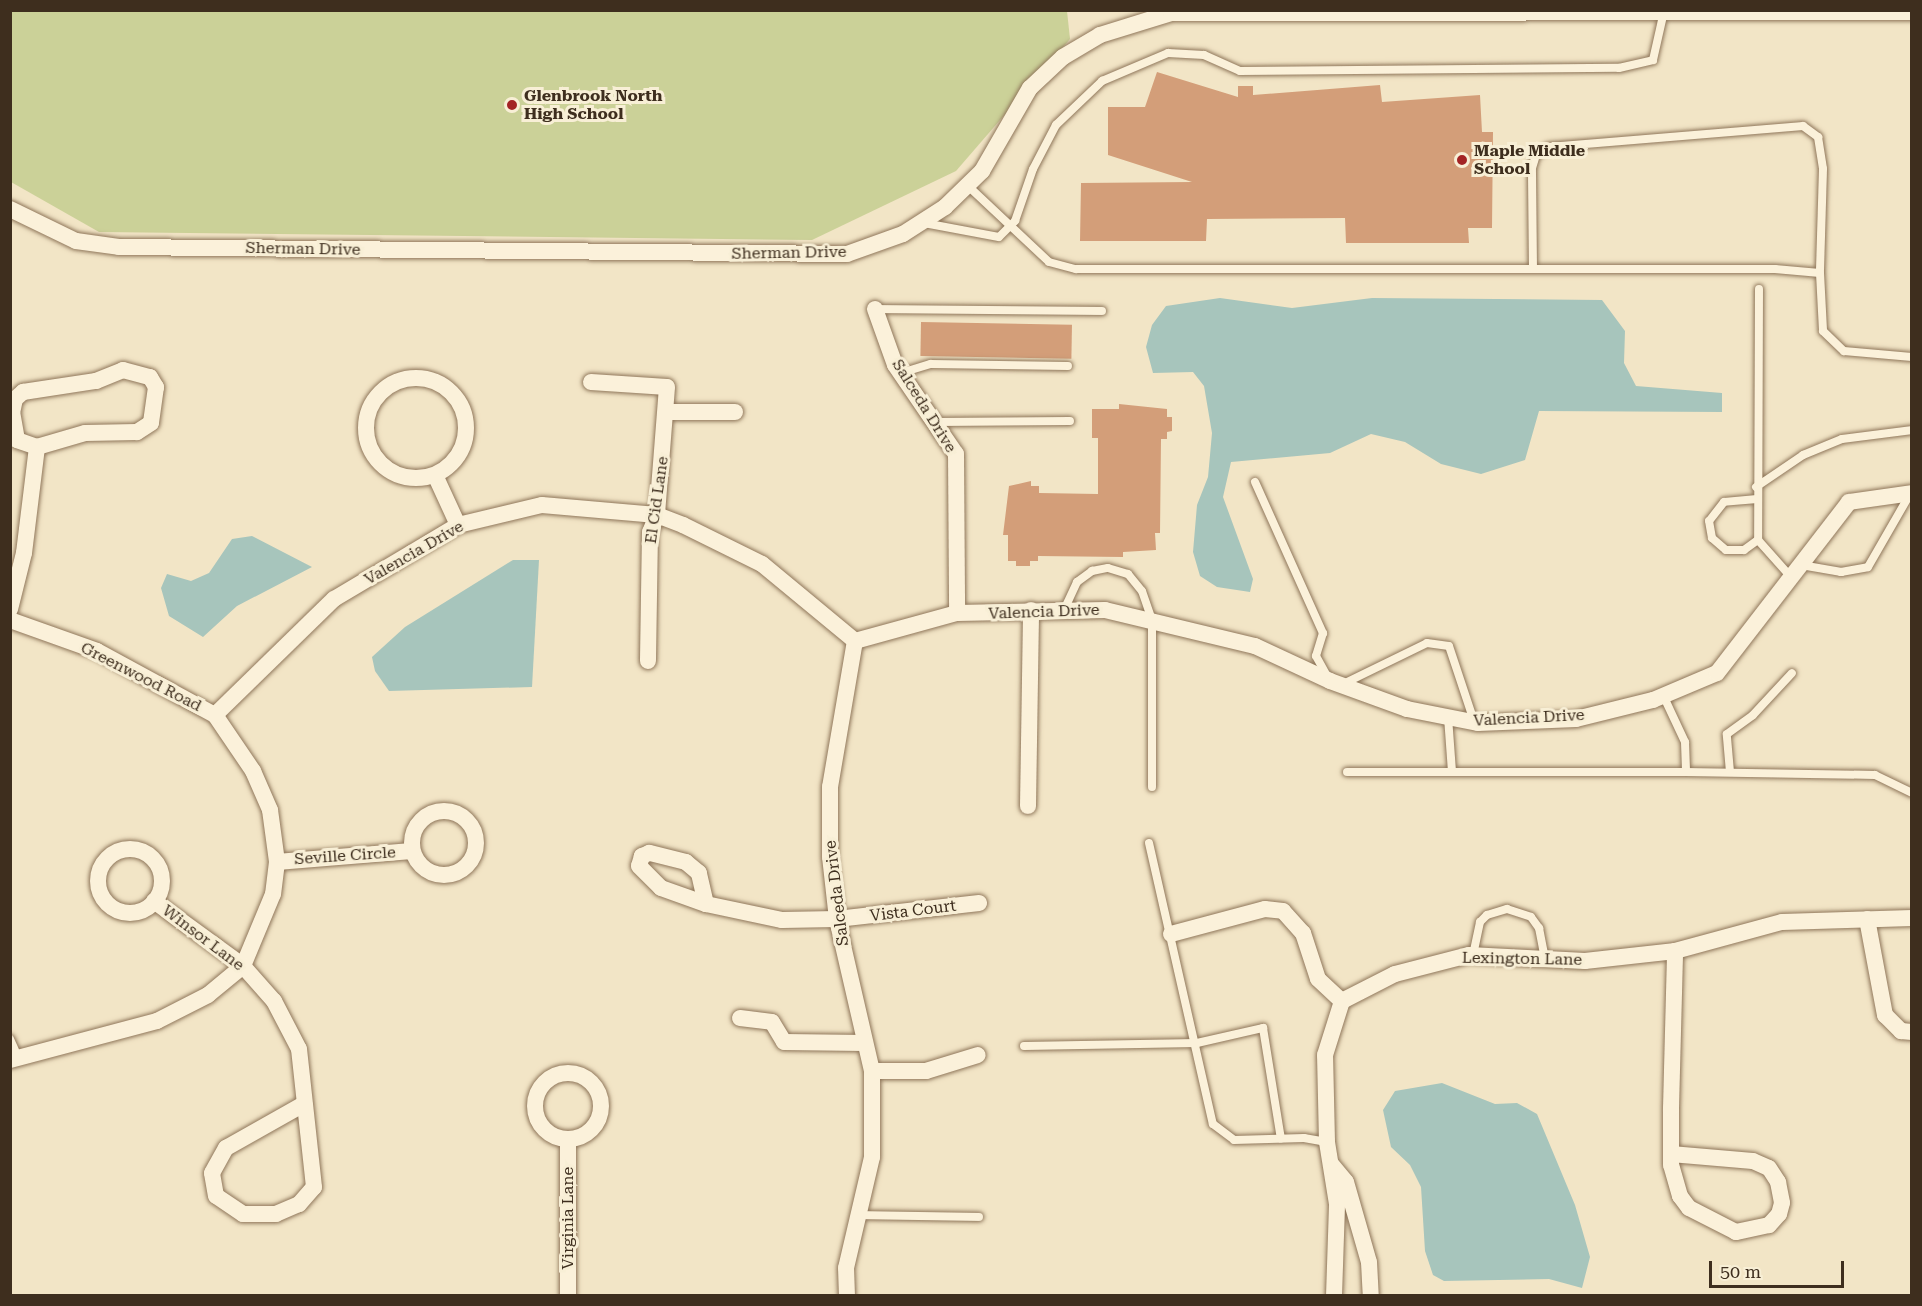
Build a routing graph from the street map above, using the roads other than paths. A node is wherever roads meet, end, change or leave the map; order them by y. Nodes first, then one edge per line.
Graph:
1 (1236, 11) edge
2 (1664, 11) edge
3 (1911, 12) edge
4 (967, 185) junction
5 (10, 209) edge
6 (922, 222) junction
7 (1010, 226) junction
8 (1533, 269) junction
9 (1820, 273) junction
10 (1759, 289) dead end
11 (875, 309) joint
12 (1102, 311) dead end
13 (1911, 357) edge
14 (1068, 366) dead end
15 (901, 373) junction
16 (591, 382) dead end
17 (666, 411) junction
18 (735, 412) dead end
19 (936, 422) junction
20 (1070, 422) dead end
21 (1911, 430) edge
22 (37, 447) junction
23 (435, 475) junction
24 (1255, 482) dead end
25 (1756, 487) junction
26 (1911, 493) edge
27 (1757, 499) junction
28 (657, 515) junction
29 (458, 525) junction
30 (1758, 540) junction
31 (1796, 571) junction
32 (10, 609) edge
33 (1030, 610) junction
34 (1064, 610) junction
35 (957, 613) junction
36 (10, 620) edge
37 (1152, 620) junction
38 (855, 641) junction
39 (648, 661) dead end
40 (1792, 673) dead end
41 (1336, 683) junction
42 (1663, 695) junction
43 (215, 715) junction
44 (1448, 717) junction
45 (1474, 722) junction
46 (1347, 772) dead end
47 (1452, 772) junction
48 (1686, 772) junction
49 (1730, 772) junction
50 (1152, 787) dead end
51 (1911, 793) edge
52 (1028, 806) dead end
53 (1149, 843) dead end
54 (412, 851) dead end
55 (277, 862) junction
56 (154, 901) dead end
57 (978, 903) dead end
58 (706, 904) dead end
59 (1911, 918) edge
60 (837, 919) junction
61 (1867, 919) junction
62 (1171, 934) junction
63 (1675, 951) junction
64 (1473, 955) junction
65 (1545, 959) junction
66 (243, 966) junction
67 (1342, 1001) junction
68 (740, 1018) dead end
69 (1911, 1032) edge
70 (10, 1039) edge
71 (864, 1043) junction
72 (1197, 1043) junction
73 (1024, 1046) dead end
74 (978, 1055) dead end
75 (14, 1059) edge
76 (872, 1071) junction
77 (304, 1104) junction
78 (1281, 1138) junction
79 (568, 1140) junction
80 (1327, 1142) junction
81 (1671, 1154) junction
82 (1330, 1164) junction
83 (858, 1215) junction
84 (979, 1217) dead end
85 (1365, 1248) junction
86 (1336, 1250) junction
87 (568, 1296) edge
88 (847, 1296) edge
89 (1334, 1296) edge
90 (1371, 1296) edge

1 - 2 street, Sherman Drive
1 - 4 street, Sherman Drive
2 - 3 street, Sherman Drive
2 - 7 lane
4 - 6 street, Sherman Drive
4 - 7 lane
5 - 6 street, Sherman Drive
6 - 7 lane
7 - 8 lane
8 - 9 lane
8 - 9 lane
9 - 13 lane
10 - 25 lane
11 - 12 lane
11 - 15 street, Salceda Drive
14 - 15 lane
15 - 19 street, Salceda Drive
16 - 17 street, El Cid Lane
17 - 18 street
17 - 28 street, El Cid Lane
19 - 20 lane
19 - 35 street, Salceda Drive
21 - 25 lane
22 - 22 street
22 - 32 street
23 - 23 street
23 - 29 street
24 - 41 lane
25 - 27 lane
26 - 31 street, Valencia Drive
26 - 31 lane
27 - 30 lane
27 - 30 lane
28 - 29 street, Valencia Drive
28 - 38 street, Valencia Drive
28 - 39 street, El Cid Lane
29 - 43 street, Valencia Drive
30 - 31 lane
31 - 42 street, Valencia Drive
33 - 34 street, Valencia Drive
33 - 35 street, Valencia Drive
33 - 52 street
34 - 37 street, Valencia Drive
34 - 37 lane
35 - 38 street, Valencia Drive
36 - 43 street, Greenwood Road
37 - 41 street, Valencia Drive
37 - 50 lane
38 - 60 street, Salceda Drive
40 - 49 lane
41 - 44 street, Valencia Drive
41 - 45 lane
42 - 45 street, Valencia Drive
42 - 48 lane
43 - 55 street, Greenwood Road
44 - 45 street, Valencia Drive
44 - 47 lane
46 - 47 lane
47 - 48 lane
48 - 49 lane
49 - 51 lane
53 - 62 lane
54 - 55 street, Seville Circle
55 - 66 street, Greenwood Road
56 - 66 street, Winsor Lane
57 - 60 street, Vista Court
58 - 60 street, Vista Court
59 - 61 street, Lexington Lane
60 - 71 street, Salceda Drive
61 - 63 street, Lexington Lane
61 - 69 street
62 - 67 street
62 - 72 lane
63 - 65 street, Lexington Lane
63 - 81 street
64 - 65 street, Lexington Lane
64 - 65 lane
64 - 67 street, Lexington Lane
66 - 75 street, Greenwood Road
66 - 77 street, Winsor Lane
67 - 80 street
68 - 71 street
70 - 75 lane
71 - 76 street, Salceda Drive
72 - 73 lane
72 - 78 lane
72 - 78 lane
74 - 76 street
76 - 83 street, Salceda Drive
77 - 77 street, Winsor Lane
78 - 80 lane
79 - 79 street
79 - 87 street, Virginia Lane
80 - 82 street
81 - 81 street
82 - 85 street
82 - 86 street
83 - 84 lane
83 - 88 street, Salceda Drive
85 - 86 street
85 - 90 street
86 - 89 street

